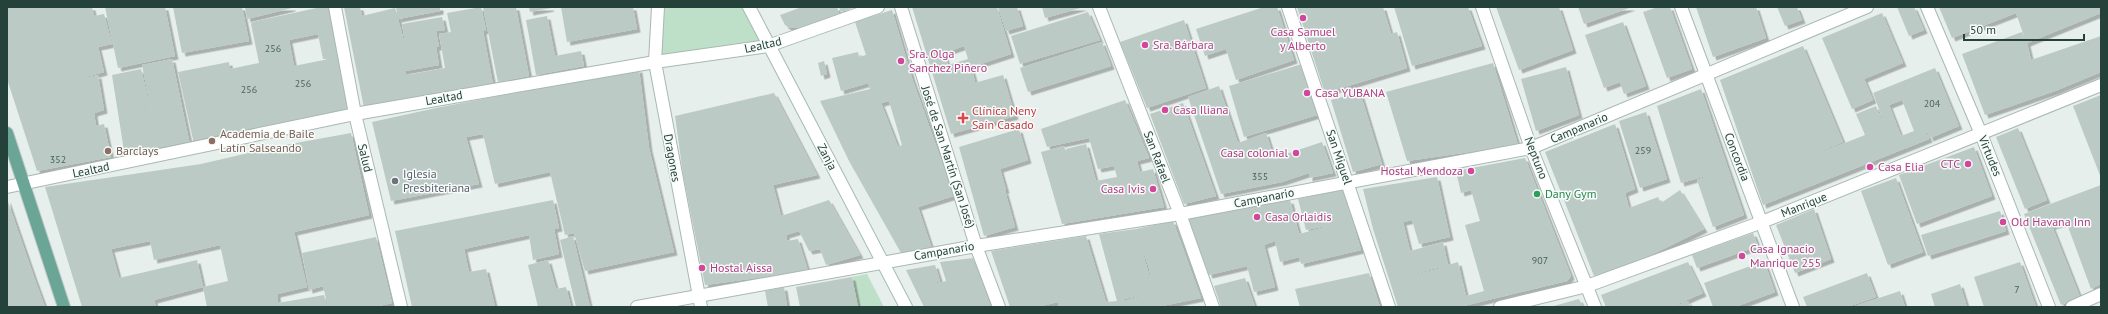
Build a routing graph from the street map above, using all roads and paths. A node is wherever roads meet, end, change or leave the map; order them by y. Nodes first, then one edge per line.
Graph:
1 (335, 7) edge
2 (658, 7) edge
3 (749, 7) edge
4 (878, 7) edge
5 (901, 7) edge
6 (1100, 7) edge
7 (1288, 7) edge
8 (1482, 7) edge
9 (1681, 7) edge
10 (1867, 7) edge
11 (1927, 7) edge
12 (768, 46) junction
13 (655, 62) junction
14 (1706, 74) junction
15 (2101, 85) edge
16 (355, 114) junction
17 (7, 134) edge
18 (1981, 134) junction
19 (1531, 148) junction
20 (1348, 182) junction
21 (24, 184) junction
22 (7, 187) edge
23 (1180, 214) junction
24 (1762, 222) junction
25 (976, 246) junction
26 (883, 263) junction
27 (1587, 286) junction
28 (2101, 294) edge
29 (699, 301) edge
30 (64, 307) edge
31 (401, 307) edge
32 (637, 307) edge
33 (906, 307) edge
34 (999, 307) edge
35 (1213, 307) edge
36 (1389, 307) edge
37 (1500, 307) edge
38 (1595, 307) edge
39 (1793, 307) edge
40 (2050, 307) edge
41 (2072, 307) edge

1 - 16 street, Salud
2 - 13 street, Dragones
3 - 12 street, Zanja
4 - 12 street, Lealtad
5 - 25 street, José de San Martín (San José)
6 - 23 street, San Rafael
7 - 20 street, San Miguel
8 - 19 street, Neptuno
9 - 14 street, Concordia
10 - 14 street, Campanario
11 - 18 street, Virtudes
12 - 13 street, Lealtad
12 - 26 street, Zanja
13 - 16 street, Lealtad
13 - 29 street, Dragones
14 - 19 street, Campanario
14 - 24 street, Concordia
15 - 18 street, Manrique
16 - 21 street, Lealtad
16 - 31 street, Salud
17 - 21 main road
18 - 24 street, Manrique
18 - 40 street, Virtudes
19 - 20 street, Campanario
19 - 27 street, Neptuno
20 - 23 street, Campanario
20 - 36 street, San Miguel
21 - 22 street, Lealtad
21 - 30 main road
23 - 25 street, Campanario
23 - 35 street, San Rafael
24 - 27 street, Manrique
24 - 39 street, Concordia
25 - 26 street, Campanario
25 - 34 street, José de San Martín (San José)
26 - 29 street, Campanario
26 - 33 street, Zanja
27 - 37 street, Manrique
27 - 38 street, Neptuno
28 - 41 street
29 - 32 street, Campanario

